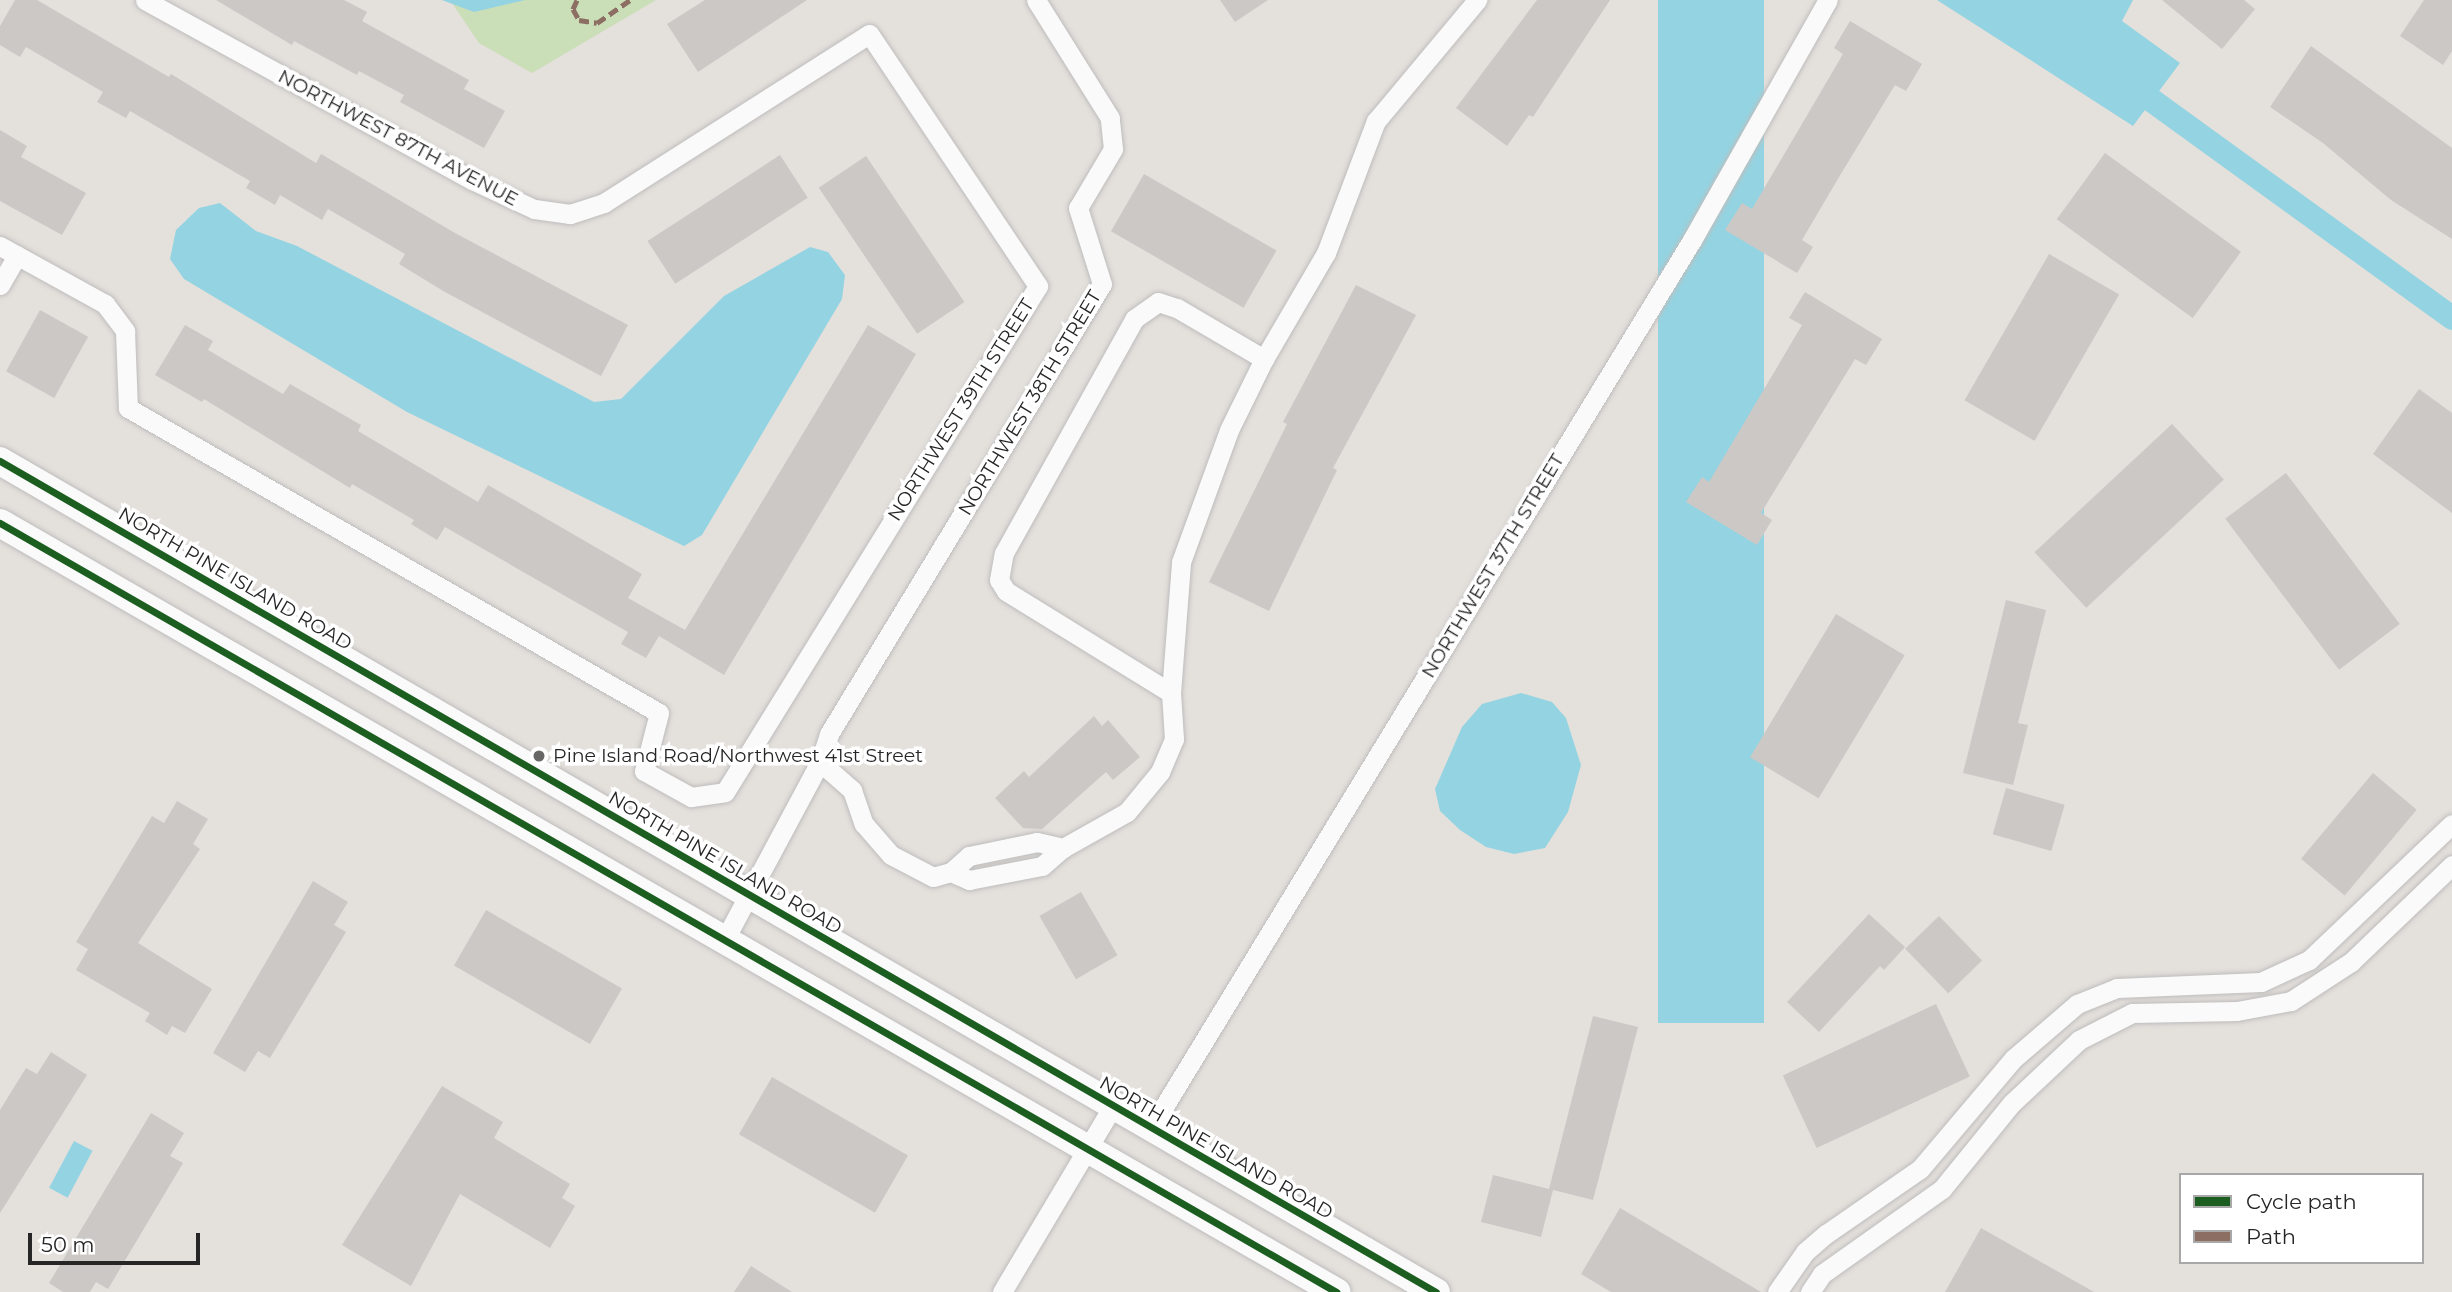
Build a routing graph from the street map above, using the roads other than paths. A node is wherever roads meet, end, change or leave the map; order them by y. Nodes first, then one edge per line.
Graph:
1 (145, 0) edge
2 (1036, 0) edge
3 (1828, 0) edge
4 (1469, 4) edge
5 (869, 34) joint
6 (8, 251) edge
7 (0, 285) edge
8 (1264, 359) junction
9 (0, 461) edge
10 (0, 523) edge
11 (1171, 693) junction
12 (820, 762) junction
13 (725, 792) joint
14 (2452, 824) edge
15 (2452, 864) edge
16 (748, 895) junction
17 (725, 939) junction
18 (1113, 1106) junction
19 (1151, 1128) junction
20 (1088, 1148) junction
21 (1002, 1292) edge
22 (1336, 1292) edge
23 (1436, 1292) edge
24 (1777, 1292) edge
25 (1810, 1292) edge

1 - 5 street, NORTHWEST 87TH AVENUE
2 - 12 street, NORTHWEST 38TH STREET
3 - 19 street, NORTHWEST 37TH STREET
4 - 8 street
5 - 13 street, NORTHWEST 39TH STREET
6 - 7 street
6 - 13 street, NORTH PINE ISLAND ROAD
8 - 11 street
8 - 11 street
9 - 16 main road, NORTH PINE ISLAND ROAD
10 - 17 main road
11 - 12 street
12 - 16 street, NORTHWEST 38TH STREET
14 - 24 street
15 - 25 street
16 - 17 street, NORTHWEST 38TH STREET
16 - 18 main road, NORTH PINE ISLAND ROAD
17 - 20 main road
18 - 19 main road, NORTH PINE ISLAND ROAD
18 - 20 street
19 - 23 main road, NORTH PINE ISLAND ROAD
20 - 21 street
20 - 22 main road

